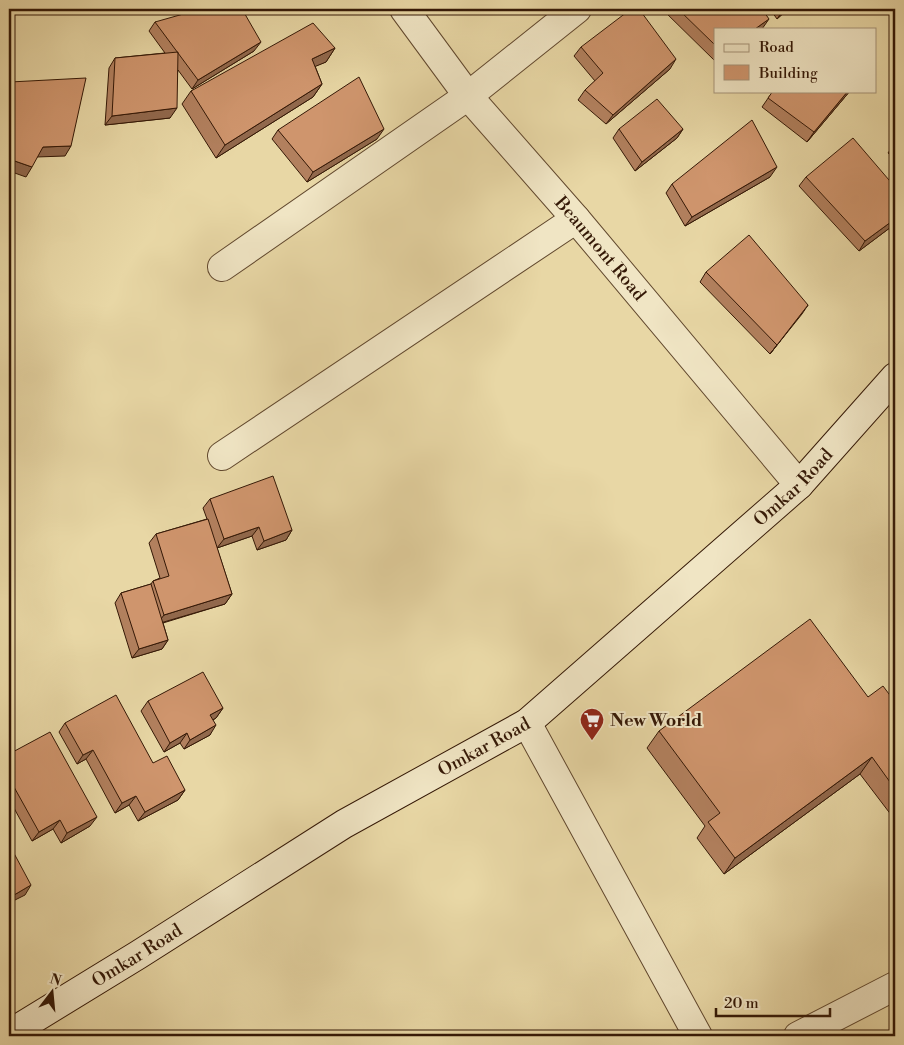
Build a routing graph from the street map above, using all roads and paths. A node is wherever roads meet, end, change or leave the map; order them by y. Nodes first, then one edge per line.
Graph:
1 (404, 9) edge
2 (578, 9) edge
3 (468, 96) junction
4 (576, 219) junction
5 (222, 267) dead end
6 (895, 377) edge
7 (222, 456) dead end
8 (799, 485) junction
9 (527, 723) junction
10 (895, 986) edge
11 (9, 1034) edge
12 (698, 1036) edge
13 (798, 1036) edge

1 - 3 street, Beaumont Road
2 - 3 street
3 - 4 street, Beaumont Road
3 - 5 street
4 - 7 street
4 - 8 street, Beaumont Road
6 - 8 street, Omkar Road
8 - 9 street, Omkar Road
9 - 11 street, Omkar Road
9 - 12 street
10 - 13 street

